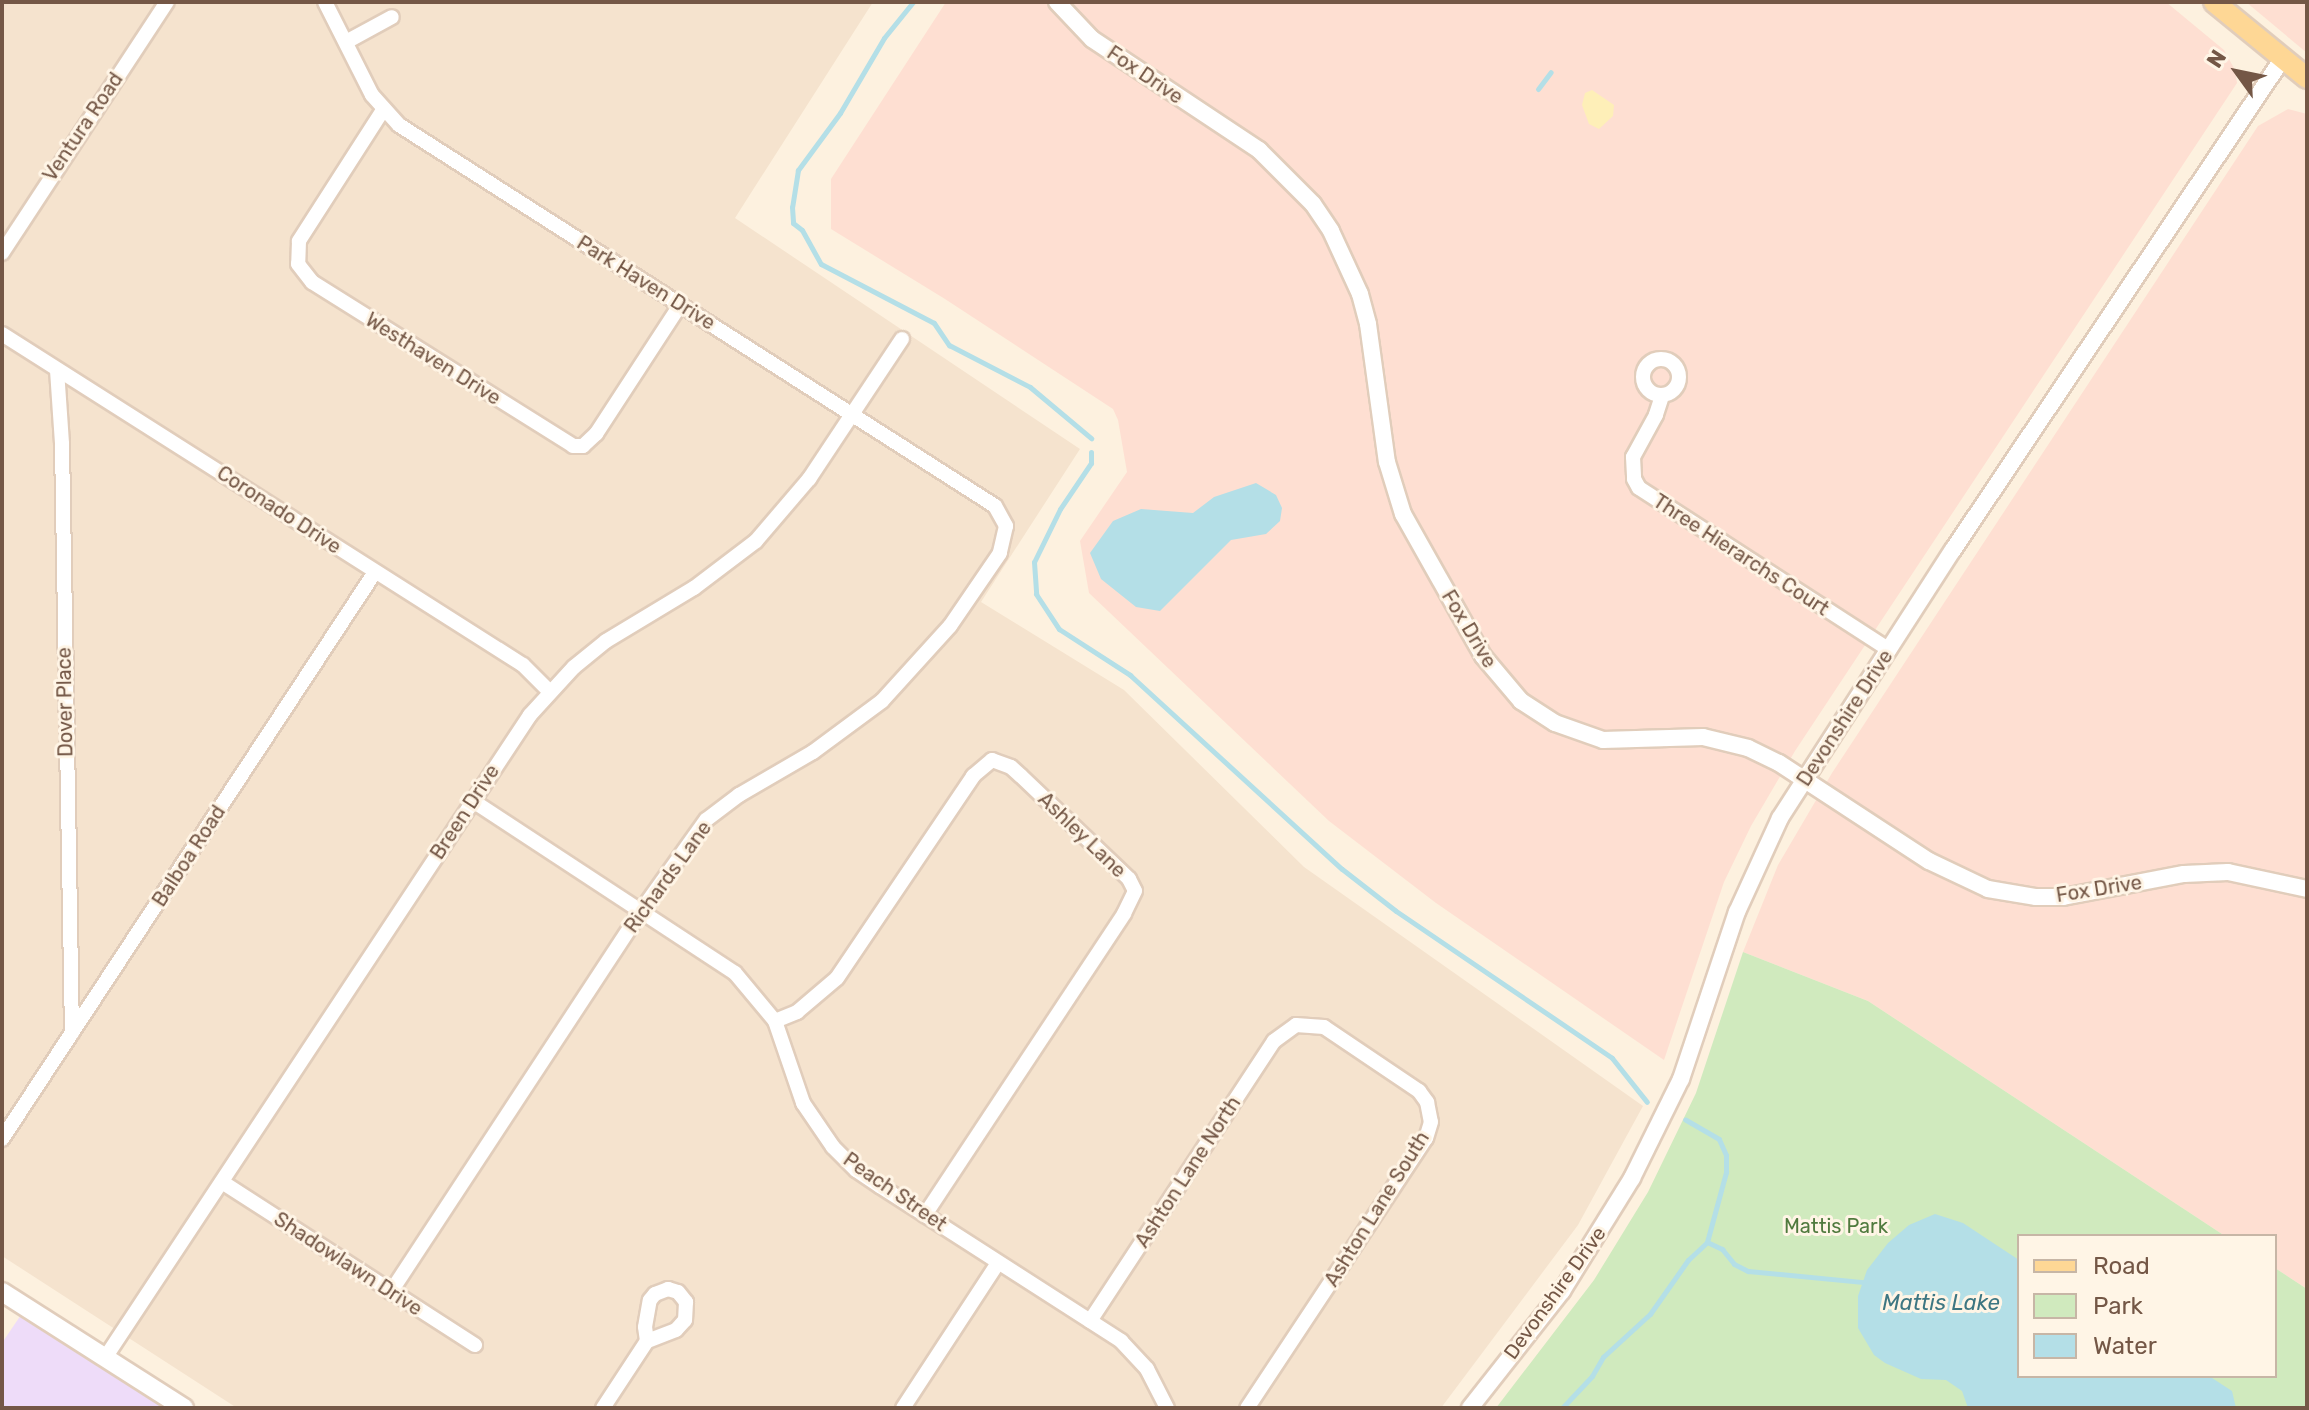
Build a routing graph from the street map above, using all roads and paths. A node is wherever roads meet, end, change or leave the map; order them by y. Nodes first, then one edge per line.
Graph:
1 (167, 2) edge
2 (325, 2) edge
3 (1057, 2) edge
4 (2214, 2) edge
5 (392, 17) dead end
6 (346, 42) junction
7 (2283, 58) junction
8 (2307, 78) edge
9 (383, 110) junction
10 (2, 253) edge
11 (680, 305) junction
12 (2, 334) edge
13 (902, 339) dead end
14 (57, 370) junction
15 (1662, 396) dead end
16 (852, 414) junction
17 (1006, 526) joint
18 (375, 572) junction
19 (1889, 650) junction
20 (550, 692) junction
21 (1804, 780) junction
22 (473, 801) junction
23 (2307, 889) edge
24 (641, 911) junction
25 (775, 1021) junction
26 (1290, 1027) joint
27 (72, 1035) junction
28 (3, 1135) edge
29 (222, 1182) junction
30 (925, 1215) junction
31 (998, 1263) junction
32 (2, 1292) edge
33 (391, 1292) junction
34 (1090, 1321) junction
35 (647, 1341) dead end
36 (475, 1345) dead end
37 (105, 1358) junction
38 (184, 1408) edge
39 (603, 1408) edge
40 (903, 1408) edge
41 (1167, 1408) edge
42 (1247, 1408) edge
43 (1470, 1408) edge

1 - 10 street, Ventura Road
2 - 6 street, Park Haven Drive
3 - 21 street, Fox Drive
4 - 7 main road
5 - 6 street
6 - 9 street, Park Haven Drive
7 - 8 main road
7 - 19 street, Devonshire Drive
9 - 11 street, Park Haven Drive
9 - 11 street, Westhaven Drive
11 - 16 street, Park Haven Drive
12 - 14 street, Coronado Drive
13 - 16 street, Breen Drive
14 - 18 street, Coronado Drive
14 - 27 street, Dover Place
15 - 19 street, Three Hierarchs Court
16 - 17 street, Park Haven Drive
16 - 20 street, Breen Drive
17 - 24 street, Richards Lane
18 - 20 street, Coronado Drive
18 - 27 street, Balboa Road
19 - 21 street, Devonshire Drive
20 - 22 street, Breen Drive
21 - 23 street, Fox Drive
21 - 43 street, Devonshire Drive
22 - 24 street, Peach Street
22 - 29 street, Breen Drive
24 - 25 street, Peach Street
24 - 33 street, Richards Lane
25 - 30 street, Peach Street
25 - 30 street, Ashley Lane
26 - 34 street, Ashton Lane North
26 - 42 street, Ashton Lane South
27 - 28 street, Balboa Road
29 - 33 street, Shadowlawn Drive
29 - 37 street, Breen Drive
30 - 31 street, Peach Street
31 - 34 street, Peach Street
31 - 40 street
32 - 37 main road
33 - 36 street, Shadowlawn Drive
34 - 41 street, Peach Street
35 - 39 street
37 - 38 main road

